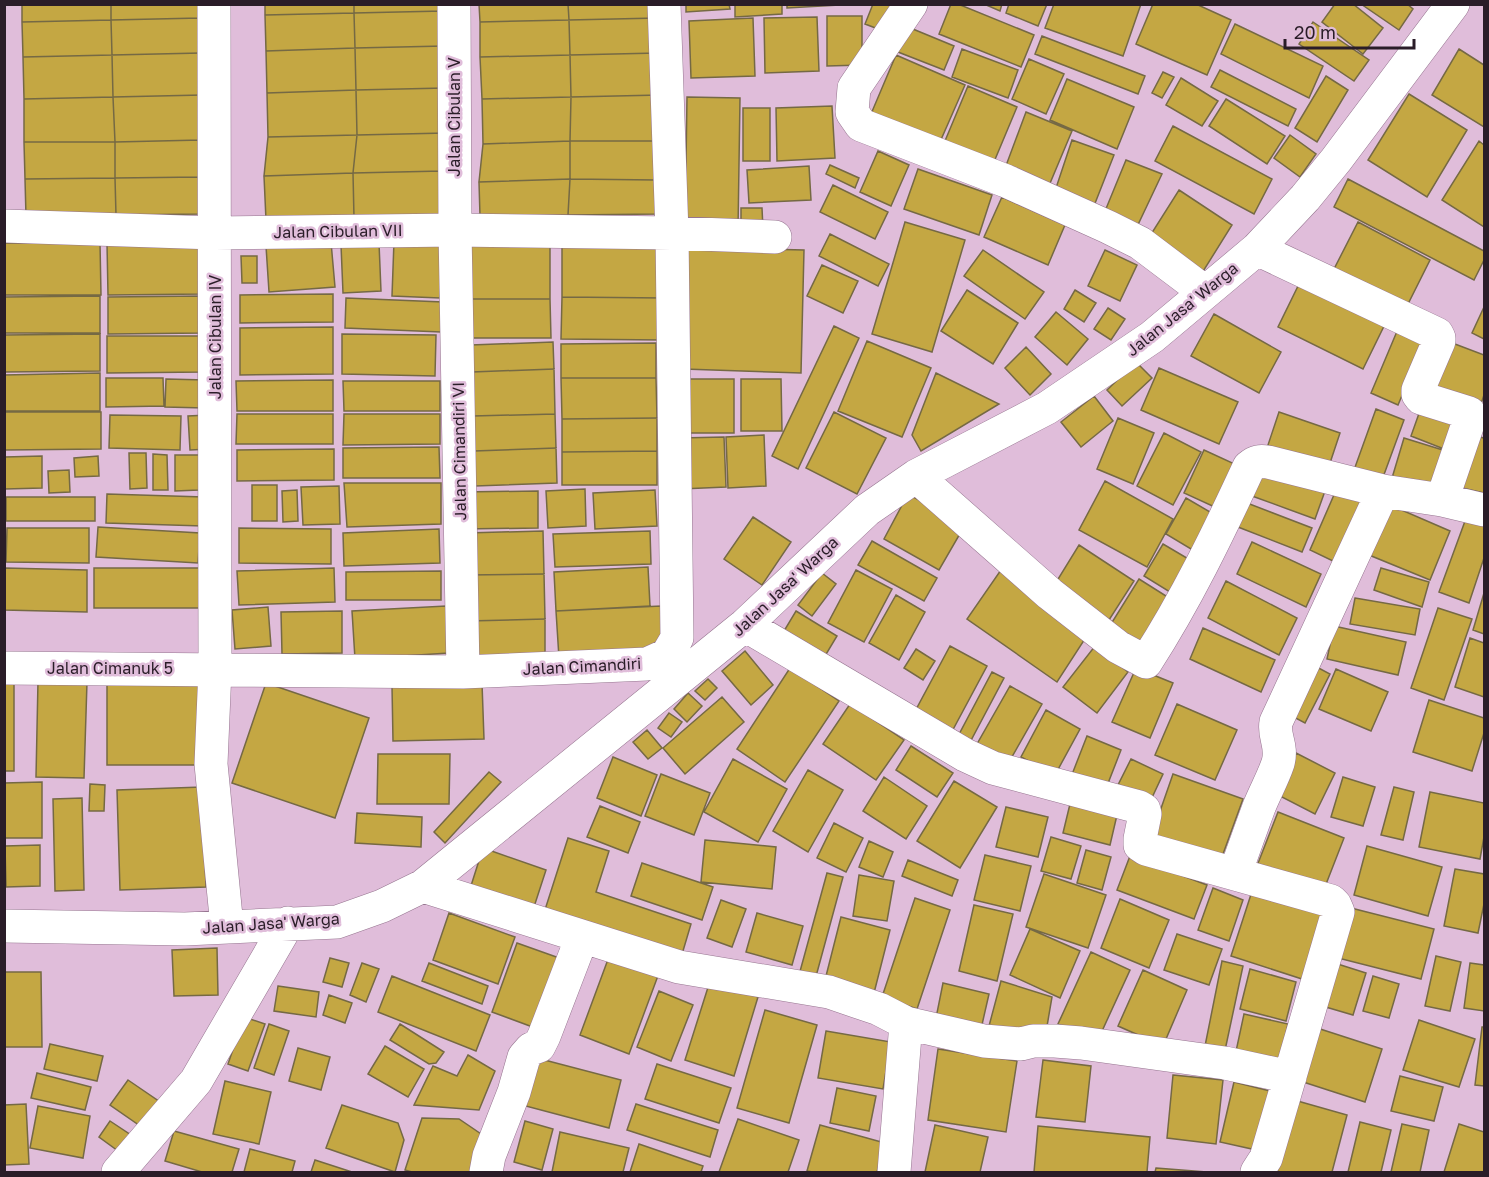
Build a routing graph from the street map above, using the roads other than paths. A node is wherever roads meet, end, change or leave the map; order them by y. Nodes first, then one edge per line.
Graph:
1 (214, 4) edge
2 (454, 4) edge
3 (664, 4) edge
4 (911, 4) edge
5 (1453, 4) edge
6 (4, 226) edge
7 (455, 230) junction
8 (215, 233) junction
9 (672, 233) junction
10 (775, 237) dead end
11 (1257, 249) junction
12 (1205, 292) junction
13 (916, 476) junction
14 (1383, 491) junction
15 (1442, 500) junction
16 (1485, 510) edge
17 (745, 625) junction
18 (4, 668) edge
19 (214, 669) junction
20 (463, 672) junction
21 (1235, 874) junction
22 (423, 886) junction
23 (288, 923) junction
24 (4, 926) edge
25 (227, 927) junction
26 (582, 936) junction
27 (906, 1023) junction
28 (1290, 1077) junction
29 (118, 1173) edge
30 (486, 1173) edge
31 (894, 1173) edge
32 (1257, 1173) edge

1 - 8 street, Jalan Cibulan IV
2 - 7 street, Jalan Cibulan V
3 - 9 street, Jalan Cimandiri
4 - 12 street
5 - 11 street, Jalan Jasa' Warga
6 - 8 street, Jalan Cibulan VII
7 - 8 street, Jalan Cibulan VII
7 - 9 street, Jalan Cibulan VII
7 - 20 street, Jalan Cimandiri VI
8 - 19 street, Jalan Cibulan IV
9 - 10 street, Jalan Cibulan VII
9 - 20 street, Jalan Cimandiri
11 - 12 street, Jalan Jasa' Warga
11 - 15 street
12 - 13 street, Jalan Jasa' Warga
13 - 14 street
13 - 17 street, Jalan Jasa' Warga
14 - 15 street
14 - 21 street
15 - 16 street
17 - 21 street
17 - 22 street, Jalan Jasa' Warga
18 - 19 street, Jalan Cimanuk 5
19 - 20 street, Jalan Cimandiri
19 - 25 street, Jalan Cibulan IV
21 - 28 street
22 - 23 street, Jalan Jasa' Warga
22 - 26 street
23 - 25 street, Jalan Jasa' Warga
23 - 29 street
24 - 25 street, Jalan Jasa' Warga
26 - 27 street
26 - 30 street
27 - 28 street
27 - 31 street
28 - 32 street

